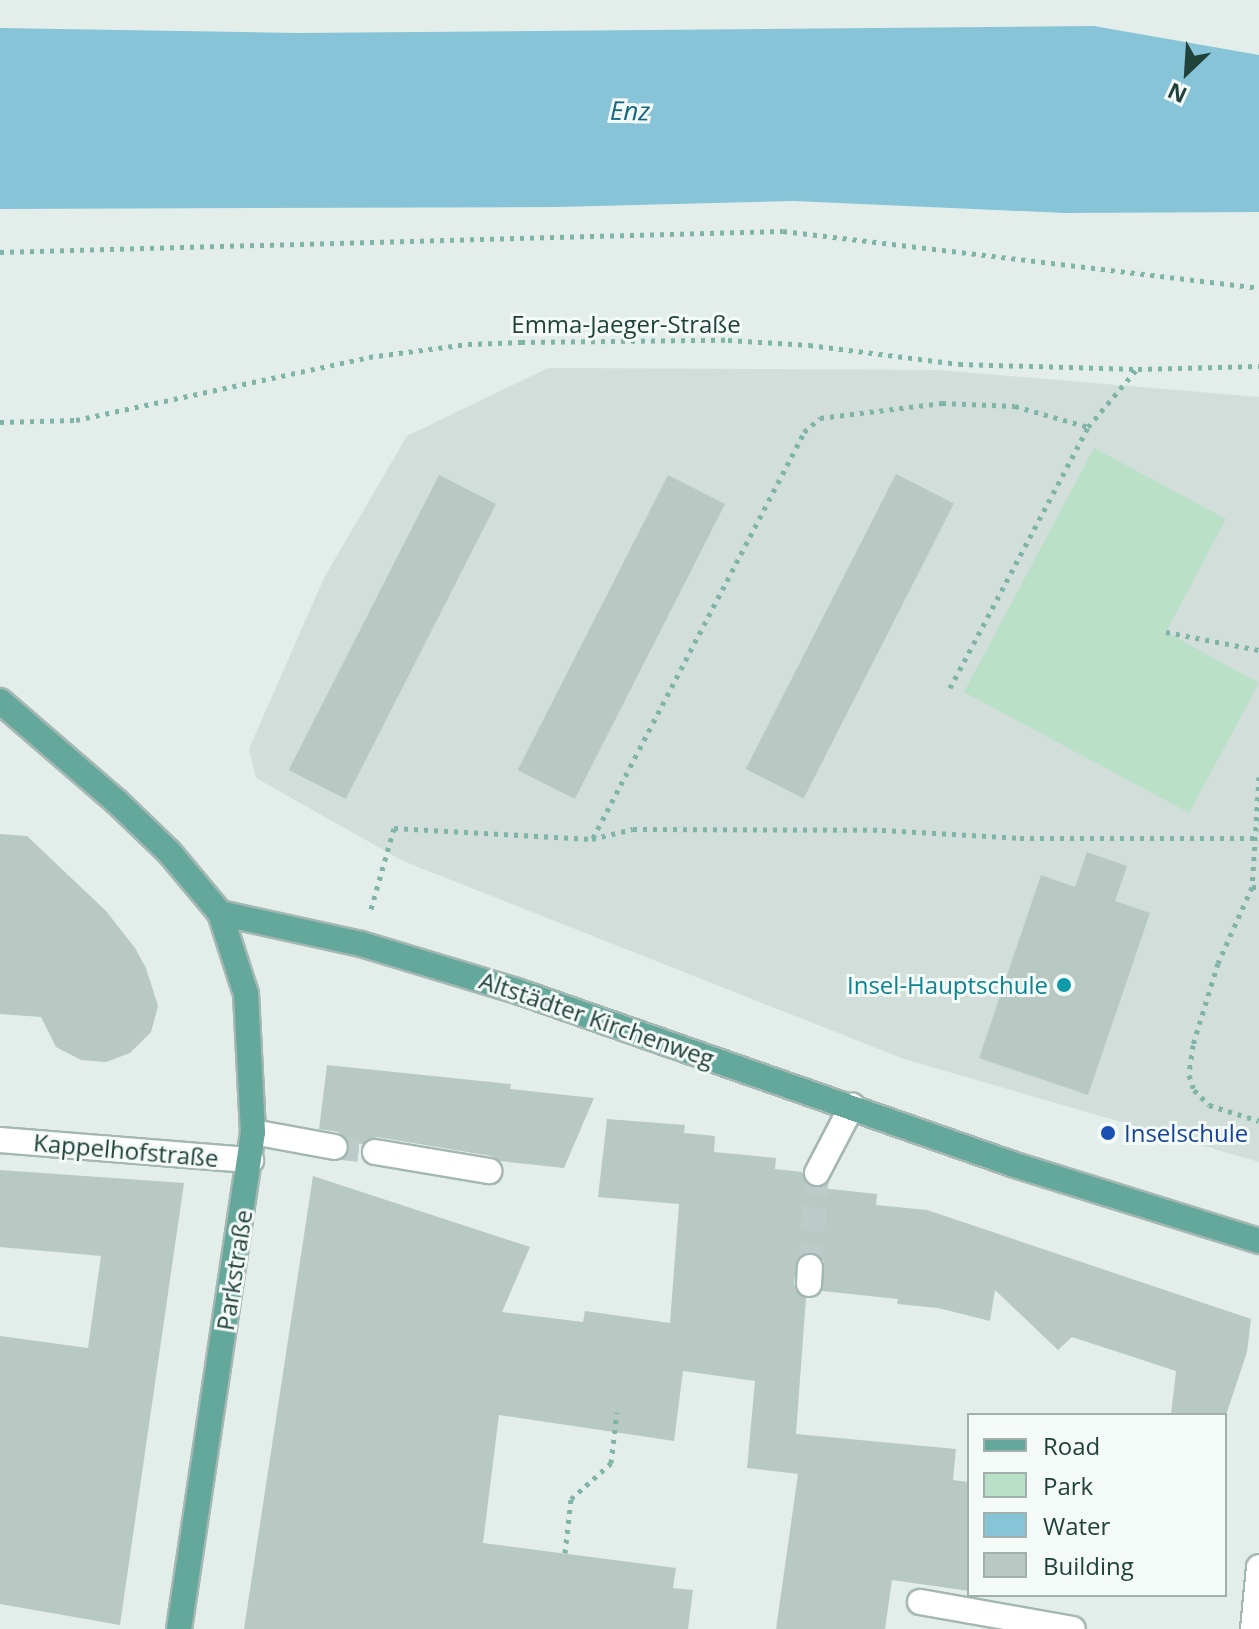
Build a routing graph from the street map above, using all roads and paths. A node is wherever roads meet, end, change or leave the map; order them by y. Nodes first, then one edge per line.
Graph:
1 (0, 252) edge
2 (1259, 288) edge
3 (1259, 366) edge
4 (1138, 369) junction
5 (0, 422) edge
6 (1088, 427) junction
7 (1166, 632) dead end
8 (1259, 650) edge
9 (950, 688) dead end
10 (0, 701) edge
11 (1259, 777) edge
12 (1254, 838) junction
13 (592, 839) junction
14 (1256, 887) edge
15 (220, 913) junction
16 (361, 944) junction
17 (852, 1106) junction
18 (1259, 1121) edge
19 (253, 1132) junction
20 (0, 1140) edge
21 (335, 1147) tunnel mouth
22 (375, 1152) tunnel mouth
23 (251, 1160) junction
24 (489, 1171) dead end
25 (817, 1173) tunnel mouth
26 (1259, 1241) edge
27 (617, 1412) dead end
28 (565, 1553) dead end
29 (1259, 1567) edge
30 (920, 1602) dead end
31 (179, 1629) edge
32 (1073, 1629) edge
33 (1253, 1629) edge

1 - 2 path
3 - 4 path, Emma-Jaeger-Straße
4 - 5 path, Emma-Jaeger-Straße
4 - 6 path
6 - 9 path
6 - 13 path
7 - 8 path
10 - 15 main road
11 - 12 path
12 - 13 path
12 - 14 path
13 - 16 path
14 - 18 path
15 - 16 main road, Altstädter Kirchenweg
15 - 19 main road, Parkstraße
16 - 17 main road, Altstädter Kirchenweg
17 - 25 street
17 - 26 main road, Altstädter Kirchenweg
19 - 21 street
19 - 23 main road, Parkstraße
20 - 23 street, Kappelhofstraße
22 - 24 street
23 - 31 main road, Parkstraße
27 - 28 path
29 - 33 street
30 - 32 street

